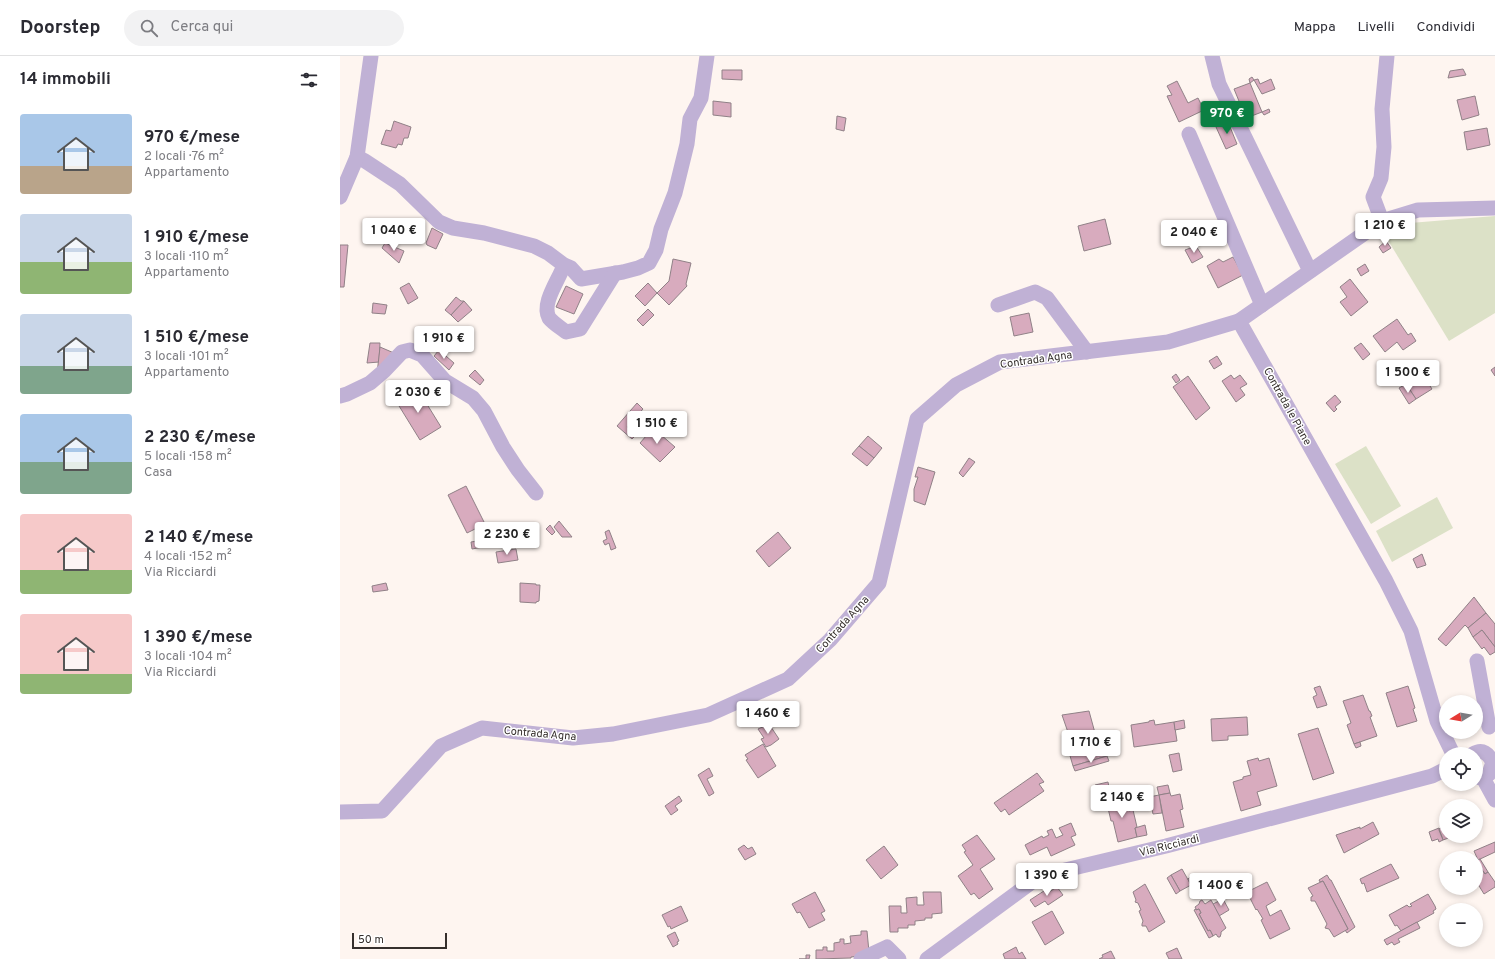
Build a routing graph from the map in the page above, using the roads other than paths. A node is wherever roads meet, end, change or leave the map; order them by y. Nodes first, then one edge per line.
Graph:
1 (371, 56) edge
2 (707, 56) edge
3 (1212, 56) edge
4 (1387, 56) edge
5 (1189, 134) dead end
6 (357, 157) junction
7 (340, 197) edge
8 (1495, 208) edge
9 (1382, 221) junction
10 (564, 265) junction
11 (1310, 271) junction
12 (615, 273) junction
13 (998, 305) dead end
14 (1262, 305) junction
15 (1239, 321) junction
16 (1087, 352) junction
17 (340, 396) edge
18 (536, 493) dead end
19 (1477, 662) dead end
20 (1492, 723) edge
21 (1495, 742) edge
22 (1450, 747) edge
23 (1483, 748) edge
24 (1483, 753) edge
25 (1494, 762) edge
26 (1483, 775) edge
27 (1439, 776) edge
28 (1483, 784) edge
29 (1495, 800) edge
30 (340, 812) edge
31 (861, 959) edge
32 (899, 959) edge
33 (927, 959) edge

1 - 6 street
2 - 12 street
3 - 11 street
4 - 9 street
5 - 14 street
6 - 7 street
6 - 10 street
8 - 9 street
9 - 11 street
10 - 12 street
10 - 12 street
11 - 14 street
13 - 16 street
14 - 15 street
15 - 16 street, Contrada Agna
15 - 22 street, Contrada le Piane
16 - 30 street, Contrada Agna
17 - 18 street
19 - 20 street
21 - 23 street
24 - 25 street
25 - 26 street
27 - 33 street, Via Ricciardi
28 - 29 street
31 - 32 street

